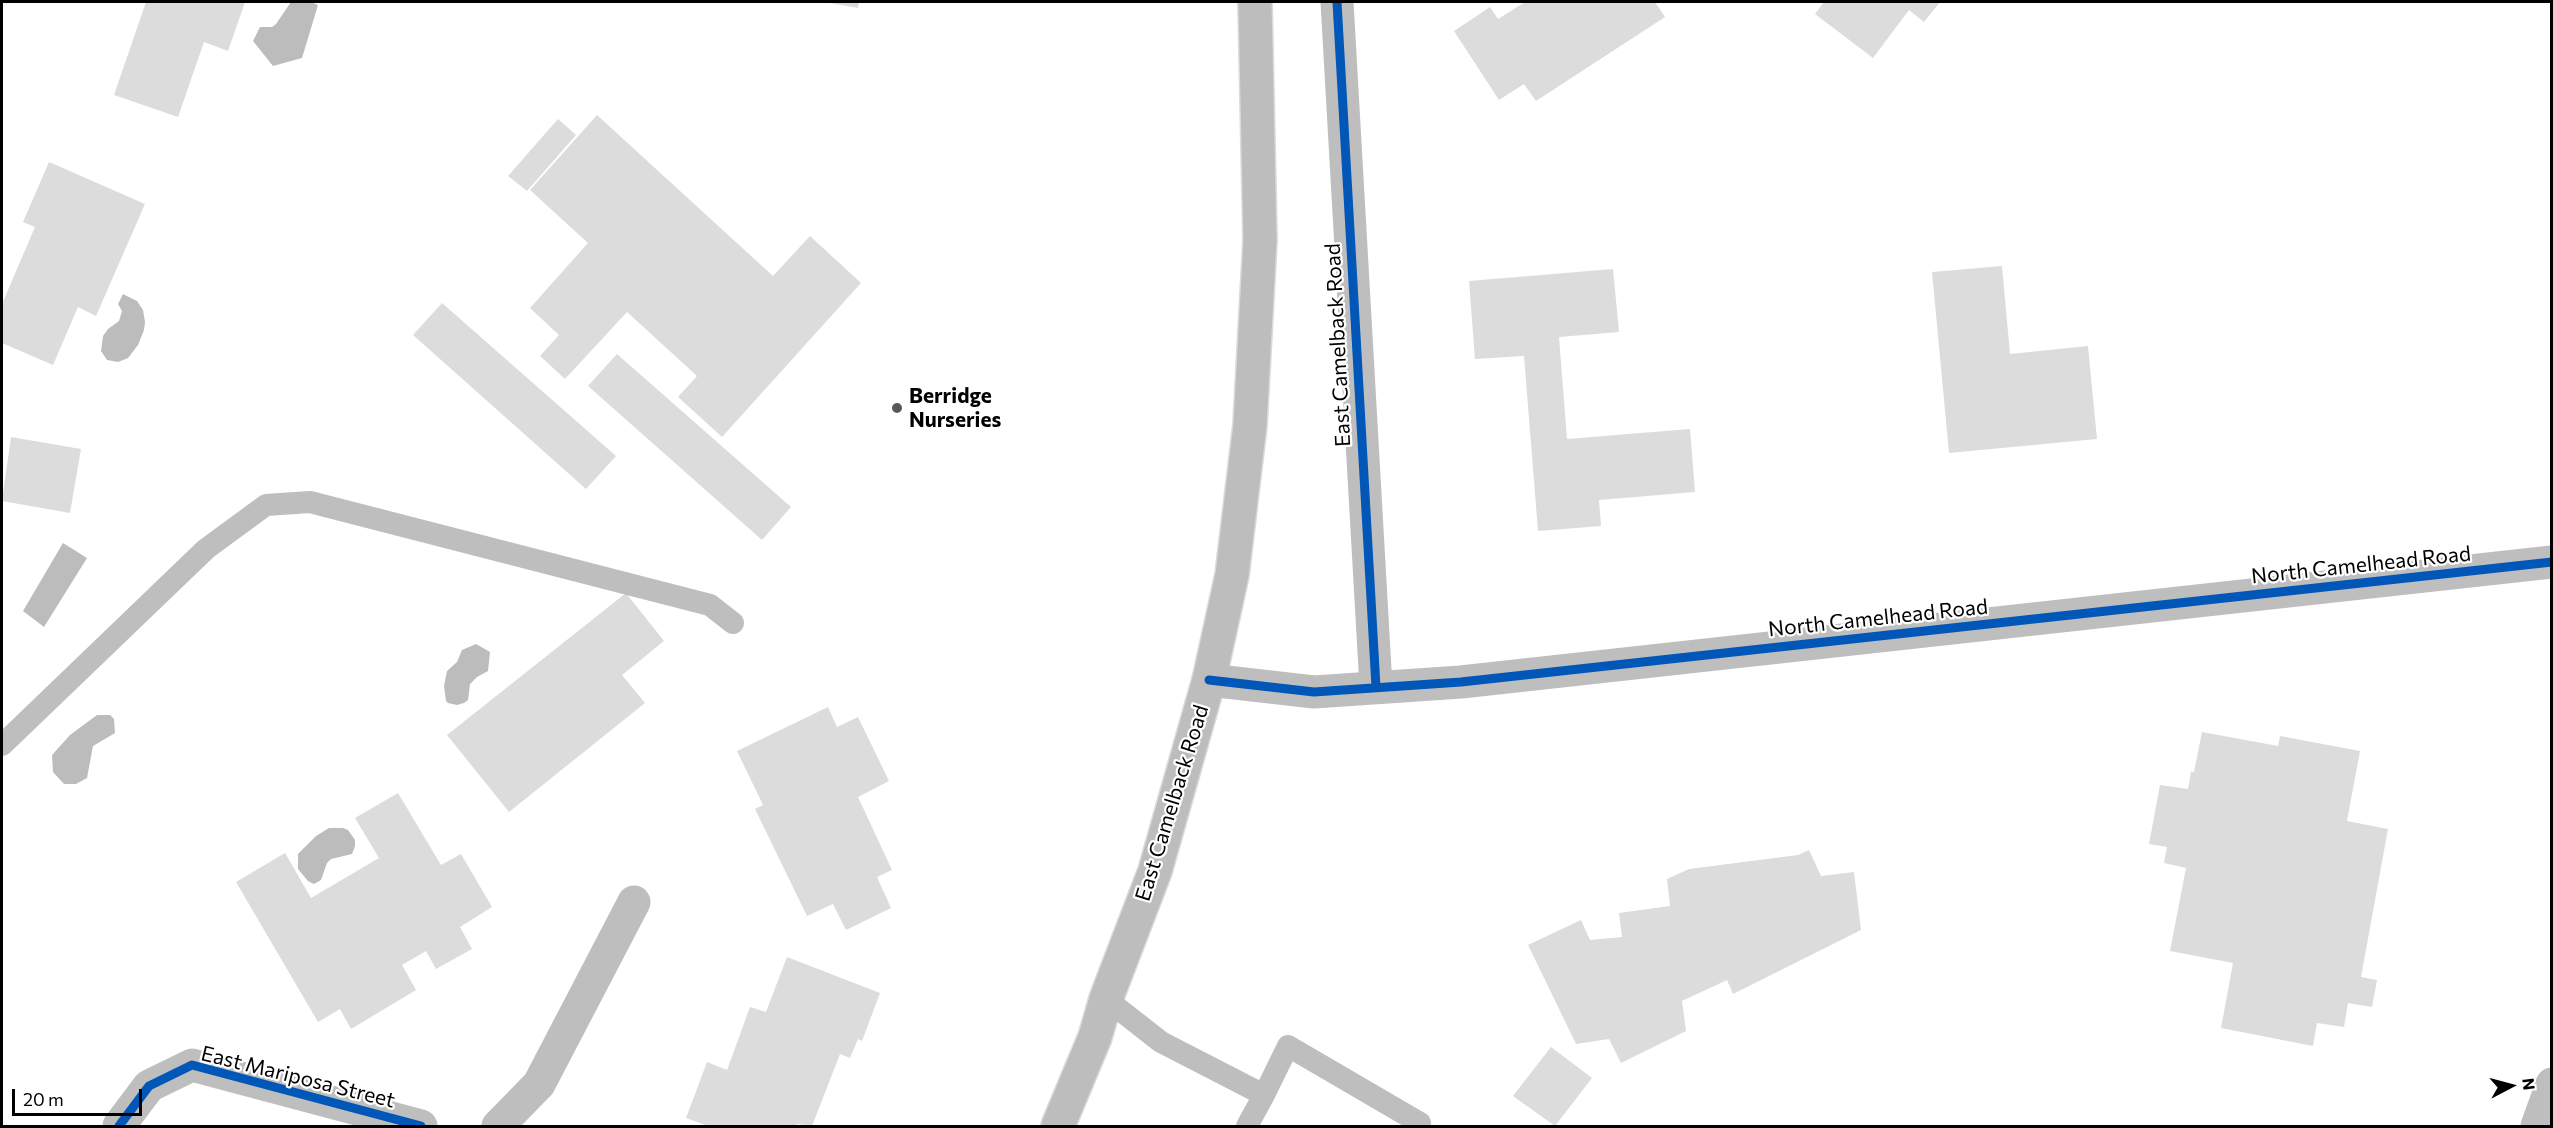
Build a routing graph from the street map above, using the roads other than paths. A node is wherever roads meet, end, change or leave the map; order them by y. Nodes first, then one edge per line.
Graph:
1 (1255, 2) edge
2 (1337, 2) edge
3 (2552, 562) edge
4 (733, 623) dead end
5 (1209, 680) junction
6 (1376, 687) junction
7 (2, 745) edge
8 (634, 902) dead end
9 (1106, 999) junction
10 (2552, 1084) edge
11 (1264, 1095) junction
12 (1420, 1123) dead end
13 (119, 1126) edge
14 (421, 1126) edge
15 (498, 1126) edge
16 (1058, 1126) edge
17 (1247, 1126) edge
18 (2537, 1126) edge

1 - 5 main road, East Camelback Road
2 - 6 street, East Camelback Road
3 - 6 street, North Camelhead Road
4 - 7 lane
5 - 6 street, North Camelhead Road
5 - 9 main road, East Camelback Road
8 - 15 street
9 - 11 lane
9 - 16 main road, East Camelback Road
10 - 18 street
11 - 12 lane
11 - 17 lane
13 - 14 street, East Mariposa Street

